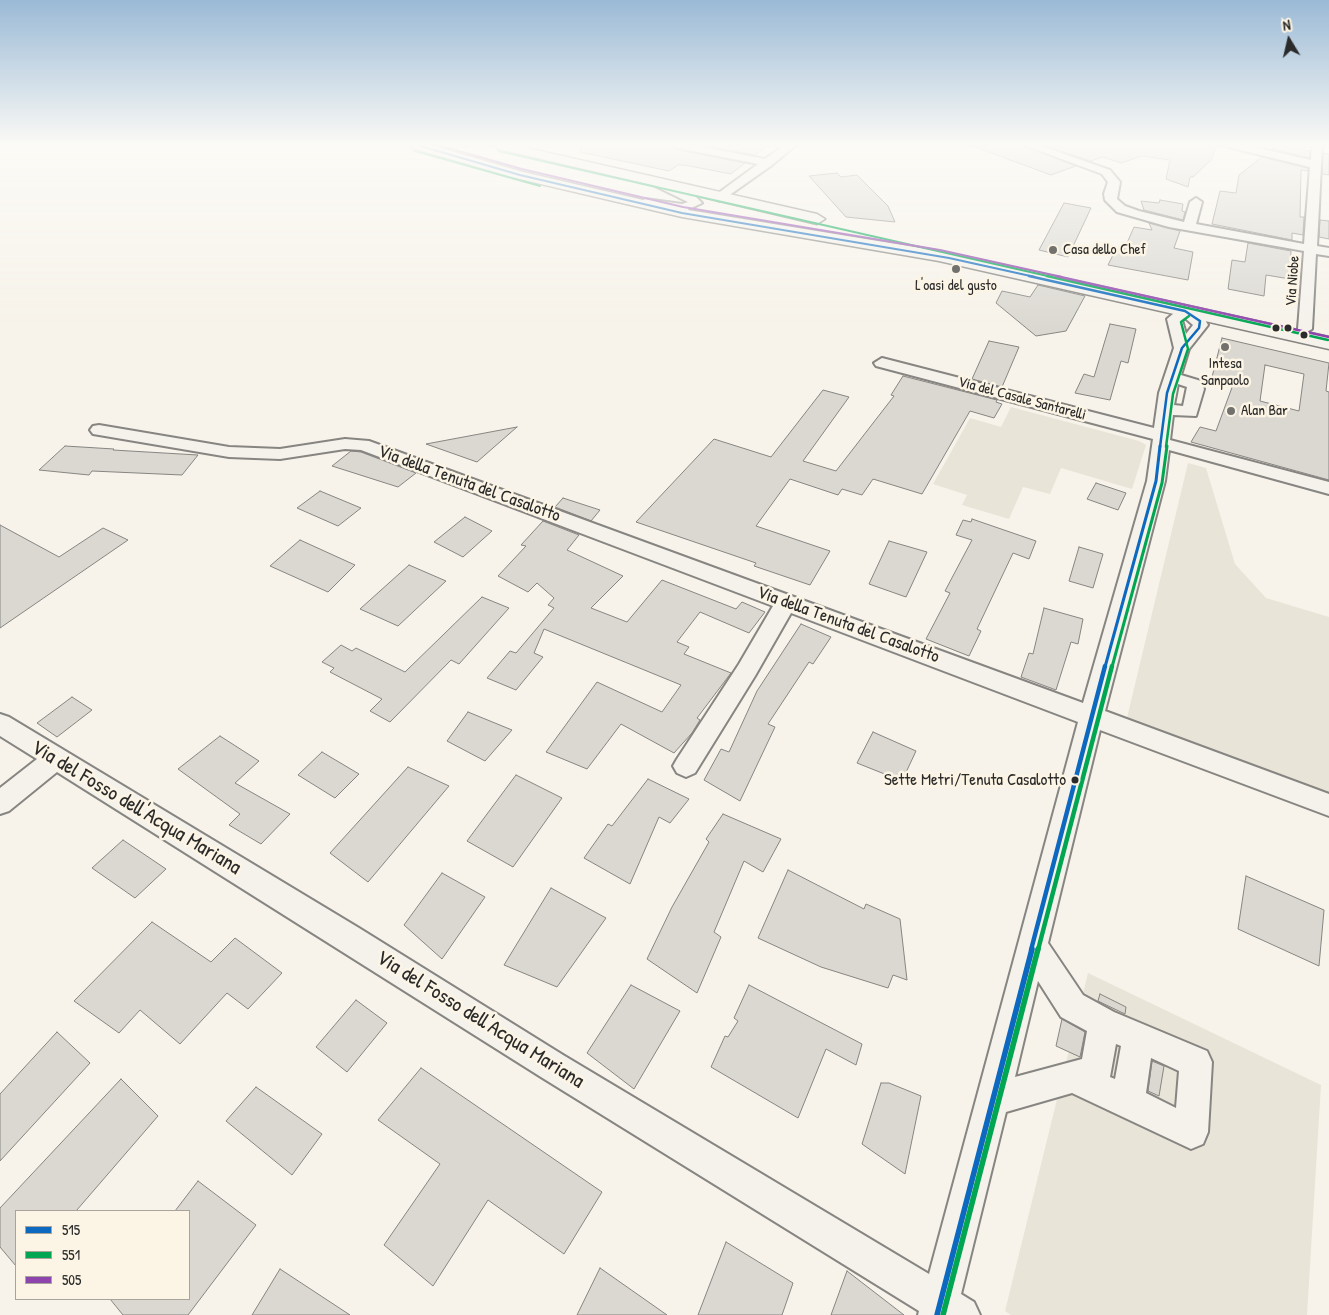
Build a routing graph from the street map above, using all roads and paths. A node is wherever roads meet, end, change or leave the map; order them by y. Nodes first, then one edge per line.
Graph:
1 (653, 206) edge
2 (668, 206) edge
3 (685, 206) edge
4 (761, 206) edge
5 (1119, 206) edge
6 (1195, 206) edge
7 (1314, 206) edge
8 (1189, 226) junction
9 (1311, 249) junction
10 (1329, 252) edge
11 (1186, 307) junction
12 (1305, 329) junction
13 (1329, 334) edge
14 (1329, 343) edge
15 (1182, 348) junction
16 (882, 363) dead end
17 (99, 430) dead end
18 (1163, 440) junction
19 (1329, 488) edge
20 (786, 602) junction
21 (1092, 715) junction
22 (0, 724) edge
23 (55, 759) junction
24 (686, 766) dead end
25 (0, 803) edge
26 (1329, 805) edge
27 (1033, 946) junction
28 (1104, 1023) junction
29 (1138, 1037) junction
30 (1074, 1077) junction
31 (994, 1098) junction
32 (1128, 1102) junction
33 (947, 1311) edge

1 - 11 main road
2 - 3 street
4 - 11 main road
5 - 8 street
6 - 8 street
7 - 9 street, Via Niobe
8 - 9 street
9 - 10 street
9 - 12 street, Via Niobe
11 - 12 main road
11 - 14 main road
11 - 15 street
11 - 15 street
12 - 13 main road
15 - 18 street
16 - 18 street, Via del Casale Santarelli
17 - 20 street, Via della Tenuta del Casalotto
18 - 19 street, Via del Casale Santarelli
18 - 21 street
20 - 21 street, Via della Tenuta del Casalotto
20 - 24 street
21 - 26 street, Via della Tenuta del Casalotto
21 - 27 street
22 - 23 street, Via del Fosso dell'Acqua Mariana
23 - 25 street
23 - 33 street, Via del Fosso dell'Acqua Mariana
27 - 28 street
27 - 31 street
28 - 29 street
28 - 30 street
29 - 32 street
29 - 32 street
30 - 31 street
30 - 32 street
31 - 33 street

